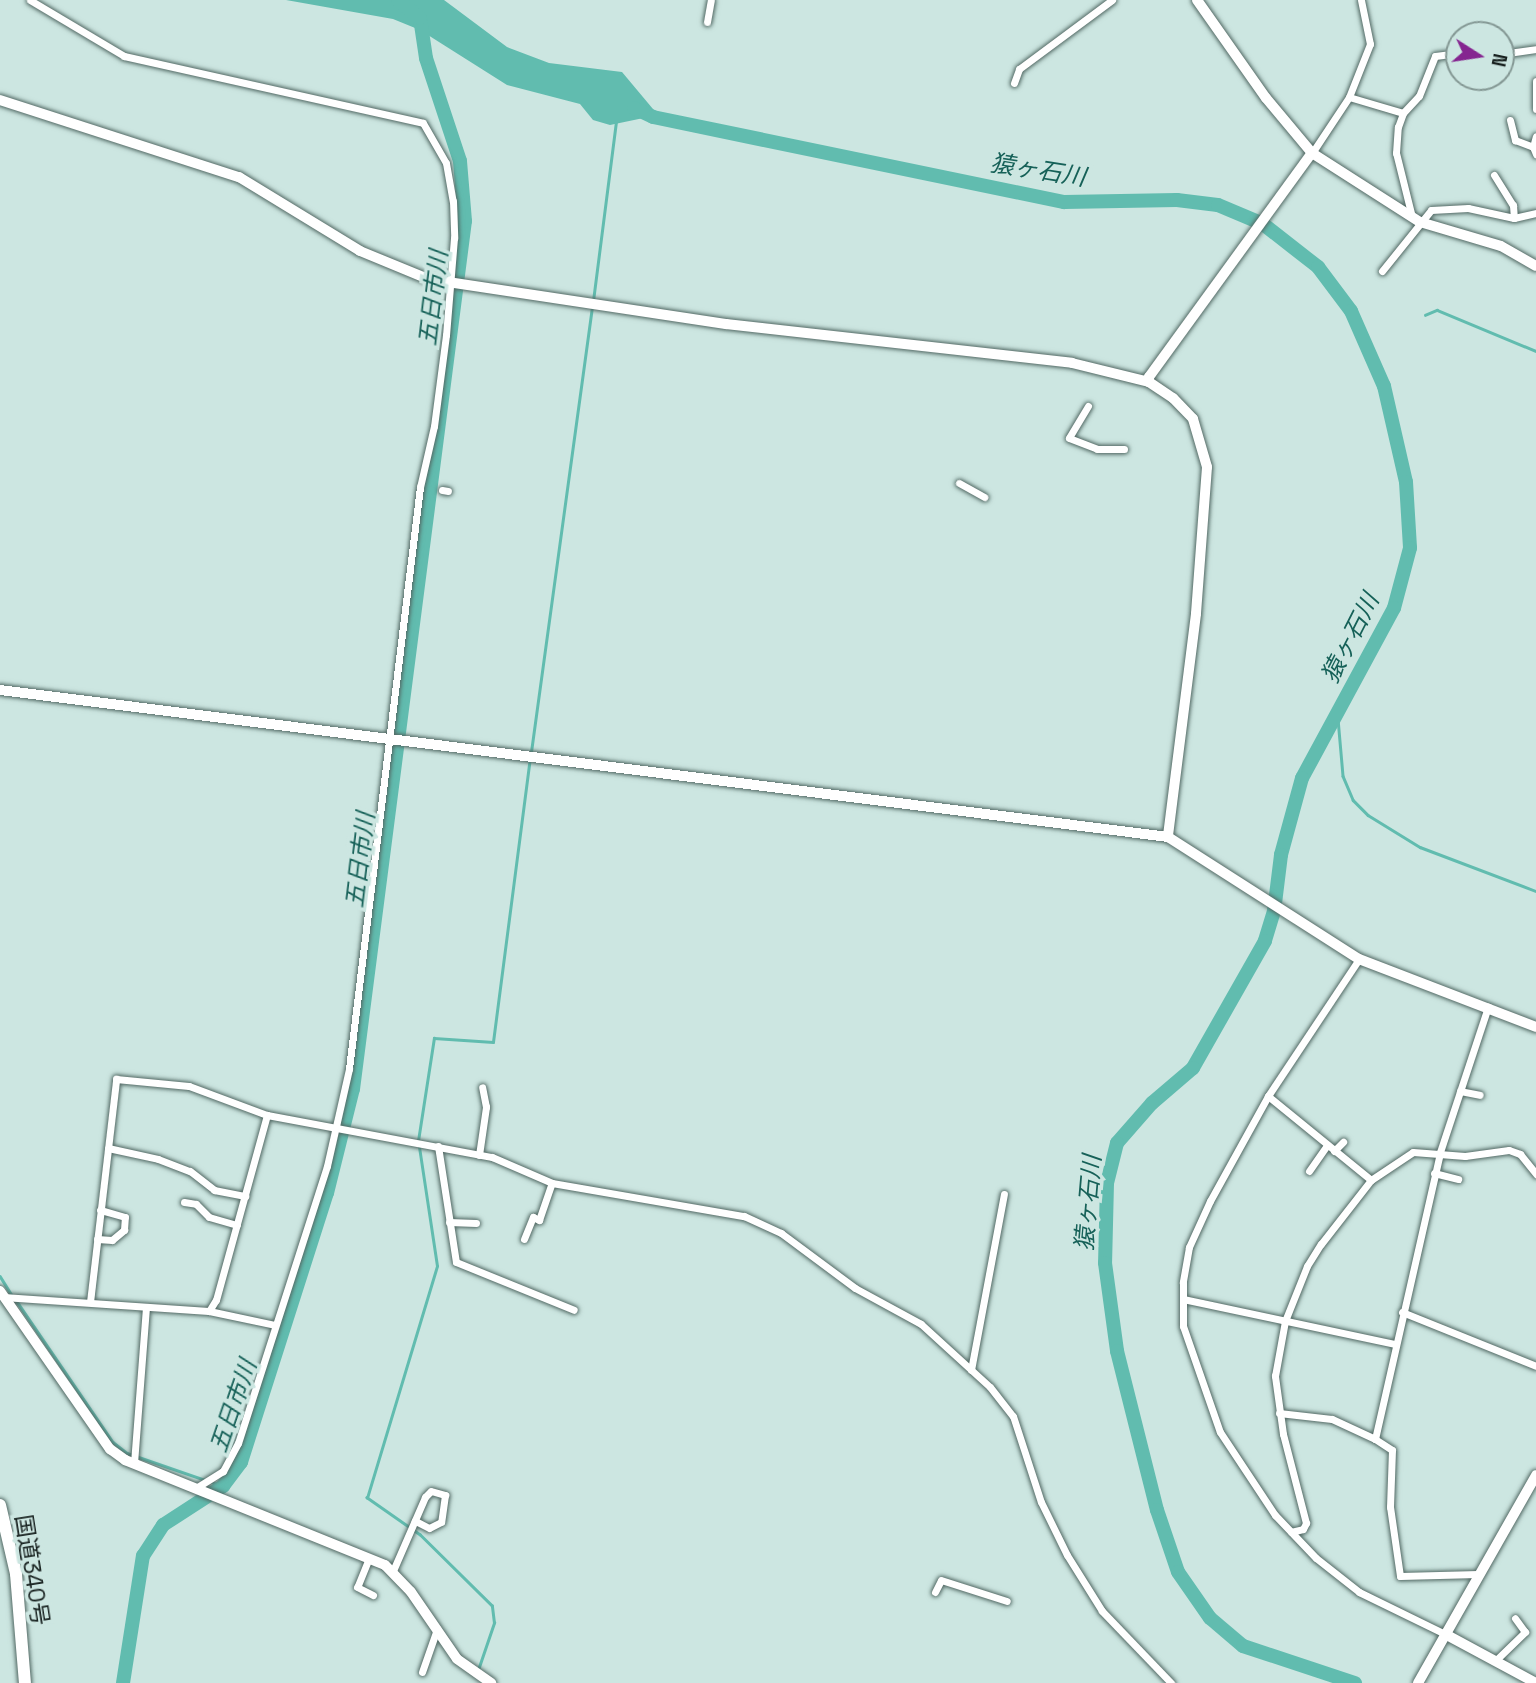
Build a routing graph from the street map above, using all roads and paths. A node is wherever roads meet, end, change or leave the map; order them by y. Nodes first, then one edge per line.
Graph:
1 (30, 0) edge
2 (711, 0) edge
3 (1112, 0) edge
4 (1197, 0) edge
5 (1361, 0) edge
6 (707, 22) dead end
7 (1536, 49) edge
8 (1515, 52) edge
9 (1445, 55) edge
10 (1536, 81) edge
11 (1014, 83) dead end
12 (1349, 97) junction
13 (0, 100) edge
14 (1536, 109) edge
15 (1403, 113) junction
16 (1510, 120) dead end
17 (1536, 136) edge
18 (1535, 150) edge
19 (1312, 153) junction
20 (1494, 175) dead end
21 (1536, 213) edge
22 (1412, 217) junction
23 (1514, 218) junction
24 (1423, 224) junction
25 (1536, 266) edge
26 (1382, 271) dead end
27 (451, 284) junction
28 (1149, 382) junction
29 (1088, 406) dead end
30 (1124, 449) dead end
31 (959, 483) dead end
32 (984, 497) dead end
33 (0, 690) edge
34 (389, 738) junction
35 (1168, 837) junction
36 (1359, 959) junction
37 (1488, 1007) junction
38 (1536, 1027) edge
39 (482, 1087) dead end
40 (1460, 1091) junction
41 (1480, 1095) dead end
42 (1268, 1096) junction
43 (267, 1115) junction
44 (338, 1127) junction
45 (1343, 1142) dead end
46 (439, 1146) junction
47 (108, 1148) junction
48 (1330, 1148) junction
49 (1440, 1152) junction
50 (479, 1155) junction
51 (1309, 1171) dead end
52 (1434, 1173) junction
53 (1536, 1174) edge
54 (1458, 1179) dead end
55 (1371, 1180) junction
56 (552, 1183) junction
57 (1004, 1194) dead end
58 (245, 1196) junction
59 (184, 1202) dead end
60 (100, 1210) junction
61 (449, 1222) junction
62 (476, 1223) dead end
63 (237, 1225) junction
64 (97, 1239) junction
65 (524, 1239) dead end
66 (1, 1295) edge
67 (1183, 1299) junction
68 (90, 1302) junction
69 (146, 1307) junction
70 (574, 1310) dead end
71 (209, 1311) junction
72 (1402, 1312) junction
73 (1285, 1321) junction
74 (275, 1325) junction
75 (1394, 1344) junction
76 (1536, 1366) edge
77 (971, 1370) junction
78 (1279, 1413) junction
79 (1375, 1439) junction
80 (134, 1464) junction
81 (1536, 1475) edge
82 (199, 1490) junction
83 (0, 1505) edge
84 (415, 1521) junction
85 (1291, 1532) junction
86 (369, 1558) junction
87 (392, 1573) junction
88 (1478, 1574) junction
89 (935, 1592) dead end
90 (373, 1595) dead end
91 (1007, 1601) dead end
92 (1515, 1618) dead end
93 (437, 1629) junction
94 (1444, 1638) junction
95 (1495, 1661) junction
96 (422, 1672) dead end
97 (25, 1683) edge
98 (491, 1683) edge
99 (1171, 1683) edge
100 (1418, 1683) edge
101 (1536, 1683) edge

1 - 27 street
2 - 6 street
3 - 11 street
4 - 19 street
5 - 12 street
7 - 8 street
9 - 15 street
10 - 14 street
12 - 15 street
12 - 19 street
13 - 27 street
15 - 22 street
16 - 18 street
17 - 18 street
19 - 22 street
19 - 28 street
20 - 23 street
21 - 23 street
22 - 24 street
23 - 24 street
24 - 25 street
24 - 26 street
27 - 28 street
27 - 34 street
28 - 35 street
29 - 30 street
31 - 32 street
33 - 34 street
34 - 35 street
34 - 44 street
35 - 36 street
36 - 37 street
36 - 42 street
37 - 38 street
37 - 40 street
39 - 50 street
40 - 41 street
40 - 49 street
42 - 48 street
42 - 67 street
43 - 44 street
43 - 47 street
43 - 58 street
44 - 46 street
44 - 74 street
45 - 48 street
46 - 50 street
46 - 61 street
47 - 58 street
47 - 60 street
48 - 51 street
48 - 55 street
49 - 52 street
49 - 53 street
49 - 55 street
50 - 56 street
52 - 54 street
52 - 72 street
55 - 73 street
56 - 65 street
56 - 77 street
57 - 77 street
58 - 63 street
59 - 63 street
60 - 64 street
60 - 64 street
61 - 62 street
61 - 70 street
63 - 71 street
64 - 68 street
66 - 68 street
66 - 80 street
67 - 73 street
67 - 85 street
68 - 69 street
69 - 71 street
69 - 80 street
71 - 74 street
72 - 75 street
72 - 76 street
73 - 75 street
73 - 78 street
74 - 82 street
75 - 79 street
77 - 99 street
78 - 79 street
78 - 85 street
79 - 88 street
80 - 82 street
81 - 88 street
82 - 86 street
83 - 97 highway, 国道340号
84 - 84 street
84 - 87 street
85 - 94 street
86 - 87 street
86 - 90 street
87 - 93 street
88 - 94 street
89 - 91 street
92 - 95 street
93 - 96 street
93 - 98 street
94 - 95 street
94 - 100 street
95 - 101 street

